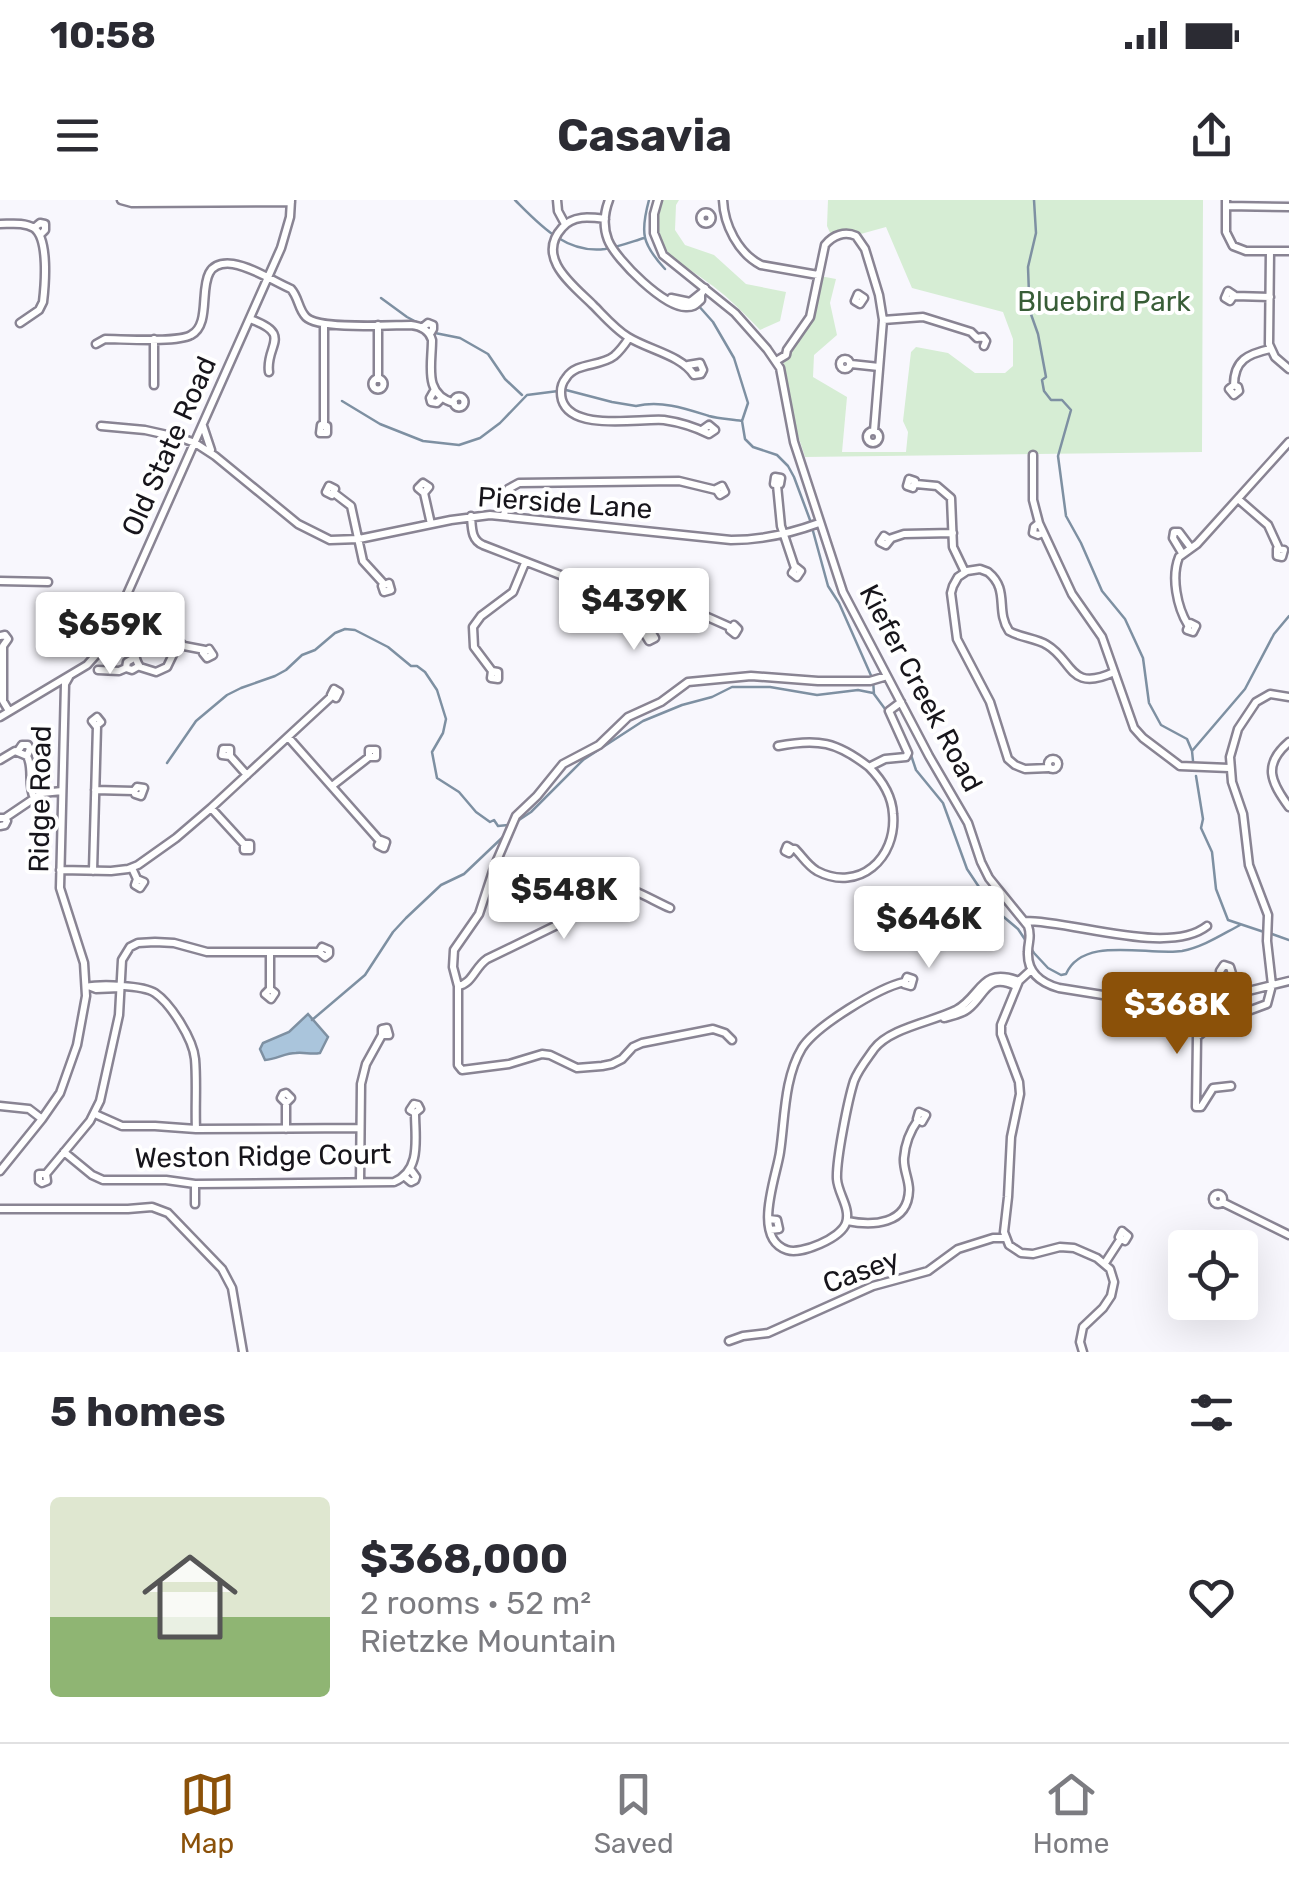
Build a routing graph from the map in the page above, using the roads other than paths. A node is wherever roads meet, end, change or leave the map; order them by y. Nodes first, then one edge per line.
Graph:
1 (121, 200) edge
2 (557, 200) edge
3 (609, 200) edge
4 (658, 200) edge
5 (723, 200) edge
6 (180, 201) edge
7 (291, 201) edge
8 (1226, 203) edge
9 (1286, 204) edge
10 (724, 214) junction
11 (711, 217) dead end
12 (605, 219) junction
13 (0, 224) edge
14 (565, 224) junction
15 (1270, 251) junction
16 (1289, 251) edge
17 (818, 275) junction
18 (268, 278) junction
19 (703, 291) junction
20 (879, 296) junction
21 (1234, 296) dead end
22 (1270, 296) junction
23 (864, 298) dead end
24 (250, 319) junction
25 (884, 320) junction
26 (20, 323) dead end
27 (378, 324) junction
28 (324, 325) junction
29 (629, 338) junction
30 (154, 339) junction
31 (96, 344) dead end
32 (984, 346) dead end
33 (1270, 349) junction
34 (774, 359) junction
35 (850, 364) dead end
36 (688, 365) dead end
37 (879, 367) junction
38 (1289, 370) edge
39 (269, 372) dead end
40 (378, 378) dead end
41 (1234, 385) dead end
42 (154, 386) dead end
43 (454, 402) dead end
44 (324, 424) dead end
45 (102, 426) dead end
46 (203, 426) junction
47 (702, 430) dead end
48 (874, 430) dead end
49 (195, 443) junction
50 (1288, 447) edge
51 (1033, 455) dead end
52 (215, 456) junction
53 (916, 484) dead end
54 (777, 485) dead end
55 (716, 490) dead end
56 (334, 493) dead end
57 (424, 493) dead end
58 (1238, 499) junction
59 (471, 516) junction
60 (504, 516) junction
61 (431, 524) junction
62 (819, 524) junction
63 (953, 533) junction
64 (784, 535) junction
65 (359, 539) junction
66 (889, 539) dead end
67 (1191, 548) junction
68 (1278, 548) dead end
69 (1182, 554) junction
70 (525, 562) junction
71 (794, 568) dead end
72 (964, 572) junction
73 (0, 582) edge
74 (48, 582) dead end
75 (384, 584) dead end
76 (128, 599) junction
77 (660, 602) junction
78 (150, 617) junction
79 (1188, 625) dead end
80 (730, 627) dead end
81 (652, 633) dead end
82 (0, 636) edge
83 (179, 642) junction
84 (1, 645) edge
85 (205, 650) dead end
86 (137, 662) junction
87 (98, 670) dead end
88 (492, 671) dead end
89 (1114, 672) junction
90 (70, 676) junction
91 (887, 676) junction
92 (53, 686) junction
93 (1288, 695) edge
94 (332, 696) dead end
95 (65, 699) junction
96 (901, 702) junction
97 (9, 711) junction
98 (0, 717) edge
99 (97, 726) dead end
100 (288, 737) junction
101 (1289, 742) edge
102 (778, 746) dead end
103 (230, 756) dead end
104 (369, 757) dead end
105 (0, 760) edge
106 (869, 767) junction
107 (1049, 768) dead end
108 (1229, 768) junction
109 (247, 776) junction
110 (332, 786) junction
111 (95, 790) junction
112 (62, 791) junction
113 (134, 791) dead end
114 (34, 798) junction
115 (1289, 807) edge
116 (211, 808) junction
117 (2, 821) edge
118 (380, 841) dead end
119 (244, 844) dead end
120 (792, 849) dead end
121 (132, 868) junction
122 (60, 870) junction
123 (93, 871) junction
124 (137, 879) dead end
125 (670, 908) dead end
126 (1025, 922) junction
127 (1207, 926) dead end
128 (270, 952) junction
129 (319, 952) dead end
130 (1031, 970) junction
131 (1289, 981) edge
132 (904, 982) dead end
133 (1017, 983) junction
134 (1272, 985) junction
135 (458, 986) junction
136 (89, 987) junction
137 (122, 988) junction
138 (270, 989) dead end
139 (1238, 993) junction
140 (1226, 996) junction
141 (382, 1036) dead end
142 (732, 1040) dead end
143 (1230, 1086) dead end
144 (286, 1103) dead end
145 (0, 1106) edge
146 (415, 1113) dead end
147 (94, 1114) junction
148 (42, 1118) junction
149 (918, 1120) dead end
150 (360, 1128) junction
151 (286, 1129) junction
152 (196, 1130) junction
153 (64, 1152) junction
154 (0, 1171) edge
155 (46, 1174) dead end
156 (360, 1182) junction
157 (196, 1184) junction
158 (1222, 1202) dead end
159 (195, 1204) dead end
160 (0, 1209) edge
161 (847, 1221) junction
162 (1289, 1235) edge
163 (1005, 1238) junction
164 (1120, 1240) dead end
165 (1104, 1262) junction
166 (729, 1341) dead end
167 (243, 1352) edge
168 (1083, 1352) edge

1 - 6 street
2 - 14 street
3 - 12 street
4 - 19 street, Kiefer Creek Road
5 - 10 street
6 - 7 street
7 - 18 street, Old State Road
8 - 9 street
8 - 15 street
10 - 11 street
10 - 17 street
12 - 14 street
12 - 19 street
13 - 26 street
14 - 29 street
15 - 16 street
15 - 22 street
17 - 20 street
17 - 34 street
18 - 24 street, Old State Road
18 - 28 street
18 - 30 street
19 - 34 street, Kiefer Creek Road
20 - 23 street
20 - 25 street
21 - 22 street
22 - 33 street
24 - 39 street
24 - 46 street, Old State Road
25 - 32 street
25 - 37 street
27 - 28 street
27 - 40 street
27 - 43 street
28 - 44 street
29 - 36 street
29 - 47 street
30 - 31 street
30 - 42 street
33 - 38 street
33 - 41 street
34 - 62 street, Kiefer Creek Road
35 - 37 street
37 - 48 street
45 - 49 street, Pierside Lane
46 - 49 street, Old State Road
46 - 52 street
49 - 52 street, Pierside Lane
49 - 76 street, Old State Road
50 - 58 street
51 - 89 street
52 - 65 street, Pierside Lane
53 - 63 street
54 - 64 street
55 - 60 street
56 - 65 street
57 - 61 street
58 - 67 street
58 - 68 street
59 - 60 street, Pierside Lane
59 - 61 street, Pierside Lane
59 - 70 street
60 - 64 street, Pierside Lane
61 - 65 street, Pierside Lane
62 - 64 street, Pierside Lane
62 - 91 street, Kiefer Creek Road
63 - 66 street
63 - 72 street
64 - 71 street
65 - 75 street
67 - 69 street
67 - 69 street
69 - 79 street
70 - 77 street
70 - 88 street
72 - 89 street
72 - 107 street
73 - 74 street
76 - 78 street
76 - 90 street, Old State Road
77 - 80 street
77 - 81 street
78 - 83 street
78 - 86 street
82 - 84 street
83 - 85 street
83 - 86 street
84 - 97 street
86 - 87 street
89 - 108 street
90 - 92 street, Old State Road
90 - 95 street, Ridge Road
91 - 96 street, Kiefer Creek Road
91 - 135 street
92 - 95 street, Ridge Road
92 - 97 street, Old State Road
93 - 108 street
94 - 100 street
95 - 112 street, Ridge Road
96 - 106 street
96 - 126 street, Kiefer Creek Road
97 - 98 street, Old State Road
99 - 111 street
100 - 109 street
100 - 110 street
101 - 115 street
102 - 106 street
103 - 109 street
104 - 110 street
105 - 114 street
106 - 120 street
108 - 134 street
109 - 116 street
110 - 118 street
111 - 113 street
111 - 123 street
112 - 114 street
112 - 122 street, Ridge Road
114 - 117 street
116 - 119 street
116 - 121 street
121 - 123 street
121 - 124 street
122 - 123 street
122 - 136 street, Ridge Road
125 - 135 street
126 - 127 street
126 - 130 street
128 - 129 street
128 - 137 street
128 - 138 street
130 - 133 street
130 - 140 street
131 - 134 street
132 - 161 street
133 - 161 street
133 - 163 street
134 - 139 street
134 - 143 street
135 - 142 street
136 - 137 street
136 - 148 street, Ridge Road
137 - 147 street
137 - 152 street
139 - 140 street
139 - 140 street
141 - 150 street
144 - 151 street
145 - 148 street
146 - 156 street, Weston Ridge Court
147 - 152 street
147 - 153 street
148 - 154 street, Ridge Road
149 - 161 street
150 - 151 street
150 - 156 street
151 - 152 street
153 - 155 street
153 - 157 street, Weston Ridge Court
156 - 157 street, Weston Ridge Court
157 - 159 street
158 - 162 street
160 - 167 street
163 - 165 street
163 - 166 street, Casey
164 - 165 street
165 - 168 street

